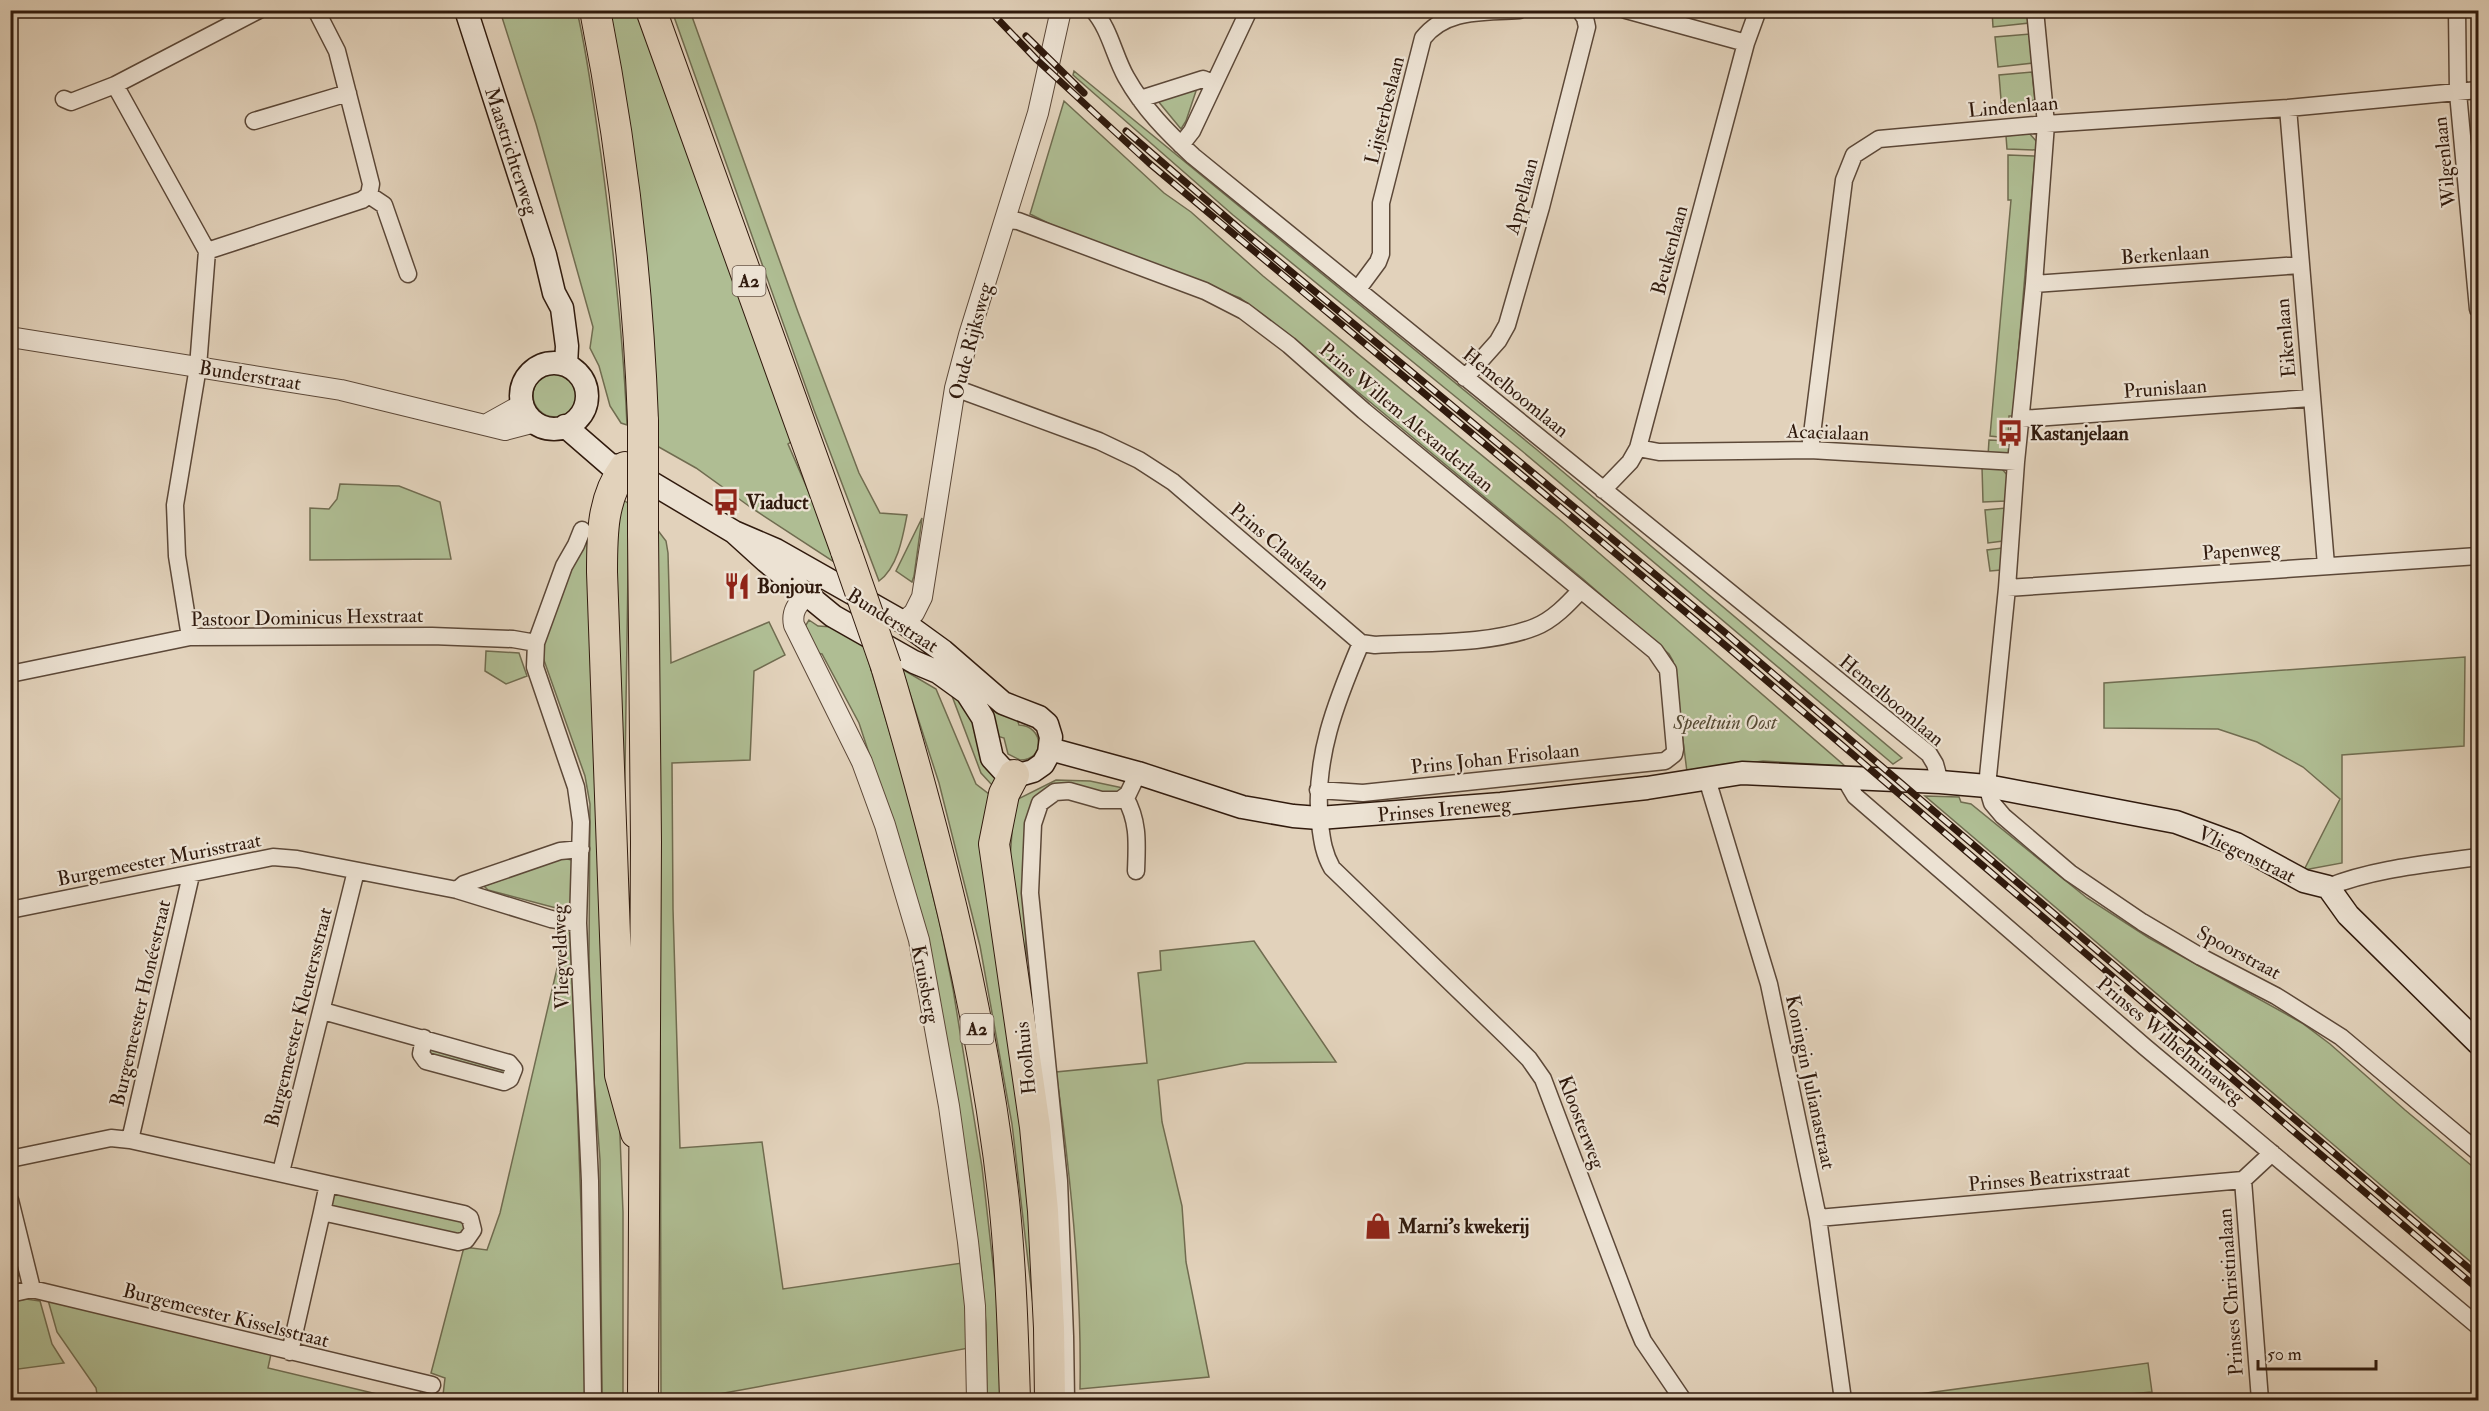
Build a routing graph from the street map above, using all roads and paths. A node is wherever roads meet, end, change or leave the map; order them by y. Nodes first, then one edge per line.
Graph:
1 (259, 10) edge
2 (316, 10) edge
3 (466, 10) edge
4 (595, 10) edge
5 (651, 10) edge
6 (1061, 10) edge
7 (1093, 10) edge
8 (1249, 10) edge
9 (1519, 10) edge
10 (1626, 10) edge
11 (1758, 10) edge
12 (2035, 10) edge
13 (2457, 10) edge
14 (1581, 11) edge
15 (1746, 43) junction
16 (1213, 83) junction
17 (115, 85) junction
18 (2478, 90) edge
19 (348, 93) junction
20 (2458, 93) junction
21 (64, 99) dead end
22 (1140, 99) junction
23 (2288, 108) junction
24 (254, 121) dead end
25 (2046, 124) junction
26 (1181, 145) junction
27 (369, 195) junction
28 (1006, 219) junction
29 (207, 250) junction
30 (2300, 265) junction
31 (408, 274) dead end
32 (2034, 284) junction
33 (1358, 289) junction
34 (2478, 309) edge
35 (10, 337) edge
36 (556, 364) junction
37 (198, 367) junction
38 (1465, 378) junction
39 (955, 388) junction
40 (2311, 398) junction
41 (583, 412) junction
42 (529, 413) junction
43 (2021, 419) junction
44 (565, 426) junction
45 (1638, 448) junction
46 (1810, 450) junction
47 (2016, 462) junction
48 (626, 467) junction
49 (1603, 490) junction
50 (582, 530) dead end
51 (734, 532) junction
52 (2478, 556) edge
53 (2326, 565) junction
54 (2007, 588) junction
55 (1581, 590) junction
56 (807, 594) junction
57 (903, 622) junction
58 (190, 637) junction
59 (536, 643) junction
60 (1360, 643) junction
61 (10, 674) edge
62 (1050, 749) junction
63 (1674, 754) joint
64 (1138, 772) junction
65 (1014, 775) junction
66 (1707, 779) junction
67 (1845, 779) junction
68 (1940, 782) junction
69 (1987, 786) junction
70 (1318, 790) junction
71 (1125, 797) junction
72 (1319, 818) junction
73 (581, 849) junction
74 (2478, 857) edge
75 (356, 871) junction
76 (1136, 871) dead end
77 (191, 875) junction
78 (2328, 887) junction
79 (457, 890) junction
80 (10, 910) edge
81 (578, 922) junction
82 (323, 1011) junction
83 (424, 1038) junction
84 (2478, 1043) edge
85 (130, 1140) junction
86 (2478, 1152) edge
87 (2272, 1153) junction
88 (10, 1159) edge
89 (645, 1164) junction
90 (281, 1172) junction
91 (2243, 1180) junction
92 (328, 1184) junction
93 (10, 1200) edge
94 (322, 1212) junction
95 (1818, 1218) junction
96 (32, 1289) junction
97 (10, 1294) edge
98 (2478, 1326) edge
99 (290, 1352) junction
100 (432, 1385) dead end
101 (593, 1401) edge
102 (643, 1401) edge
103 (978, 1401) edge
104 (1015, 1401) edge
105 (1050, 1401) edge
106 (1066, 1401) edge
107 (1683, 1401) edge
108 (1843, 1401) edge
109 (2260, 1401) edge

1 - 17 street
2 - 19 street
3 - 36 main road, Maastrichterweg
4 - 89 highway, bridge
5 - 104 highway, A2, bridge
6 - 28 street, Oude Rijksweg
7 - 22 street, Hemelboomlaan
8 - 16 street
9 - 33 street, Lijsterbeslaan
10 - 15 street
11 - 15 street, Beukenlaan
12 - 25 street
13 - 20 street, Wilgenlaan
14 - 38 street, Appellaan
15 - 45 street, Beukenlaan
16 - 22 street
16 - 26 street
17 - 21 street
17 - 29 street
18 - 20 street, Lindenlaan
19 - 24 street
19 - 27 street
20 - 23 street, Lindenlaan
20 - 34 street, Wilgenlaan
22 - 26 street, Hemelboomlaan
23 - 25 street, Lindenlaan
23 - 30 street, Eikenlaan
25 - 32 street
25 - 46 street, Lindenlaan
26 - 33 street, Hemelboomlaan
27 - 29 street
27 - 31 street
28 - 39 street, Oude Rijksweg
28 - 55 street, Prins Willem Alexanderlaan
29 - 37 street
30 - 32 street, Berkenlaan
30 - 40 street, Eikenlaan
32 - 43 street
33 - 38 street, Hemelboomlaan
35 - 37 street, Bunderstraat
36 - 41 main road
36 - 42 main road
37 - 42 street, Bunderstraat
37 - 58 street
38 - 49 street, Hemelboomlaan
39 - 57 street, Oude Rijksweg
39 - 60 street, Prins Clauslaan
40 - 43 street, Prunislaan
40 - 53 street, Eikenlaan
41 - 44 main road
41 - 48 main road, Bunderstraat
42 - 44 main road
43 - 47 street
44 - 48 main road, Bunderstraat
45 - 46 street, Acacialaan
45 - 49 street, Beukenlaan
46 - 47 street, Acacialaan
47 - 54 street
48 - 51 main road, Bunderstraat
48 - 89 highway
49 - 68 street, Hemelboomlaan
50 - 59 street, Vliegveldweg
51 - 56 main road, Bunderstraat
51 - 57 main road, Bunderstraat
52 - 53 street, Papenweg
53 - 54 street, Papenweg
54 - 69 street
55 - 60 street
55 - 63 street, Prins Willem Alexanderlaan
56 - 57 main road
56 - 65 main road, Bunderstraat
56 - 103 street, Kruisberg
57 - 62 main road, Bunderstraat
58 - 59 street, Pastoor Dominicus Hexstraat
58 - 61 street, Pastoor Dominicus Hexstraat
59 - 73 street, Vliegveldweg
60 - 70 street, Kloosterweg
62 - 64 main road, Prinses Ireneweg
62 - 65 main road
63 - 70 street, Prins Johan Frisolaan
64 - 71 street
64 - 72 main road, Prinses Ireneweg
65 - 105 highway, A2
66 - 67 main road, Prinses Ireneweg
66 - 72 main road, Prinses Ireneweg
66 - 95 street, Koningin Julianastraat
67 - 68 main road, Vliegenstraat
67 - 87 street, Prinses Wilhelminaweg
68 - 69 main road, Vliegenstraat
69 - 78 main road, Vliegenstraat
69 - 86 street, Spoorstraat
70 - 72 street, Kloosterweg
71 - 76 street
71 - 106 street, Hoolhuis
72 - 107 street, Kloosterweg
73 - 79 street
73 - 81 street, Vliegveldweg
74 - 78 street
75 - 77 street, Burgemeester Murisstraat
75 - 79 street, Burgemeester Murisstraat
75 - 82 street, Burgemeester Kleutersstraat
77 - 80 street, Burgemeester Murisstraat
77 - 85 street, Burgemeester Honéestraat
78 - 84 main road
79 - 81 street, Burgemeester Murisstraat
81 - 101 street, Vliegveldweg
82 - 83 street
82 - 90 street, Burgemeester Kleutersstraat
83 - 83 street
85 - 88 street
85 - 90 street
87 - 91 street
87 - 98 street, Prinses Wilhelminaweg
89 - 102 highway
90 - 92 street
91 - 95 street, Prinses Beatrixstraat
91 - 109 street, Prinses Christinalaan
92 - 94 street
92 - 94 street
93 - 96 street
94 - 99 street
95 - 108 street, Koningin Julianastraat
96 - 97 street, Burgemeester Kisselsstraat
96 - 99 street, Burgemeester Kisselsstraat
99 - 100 street, Burgemeester Kisselsstraat

